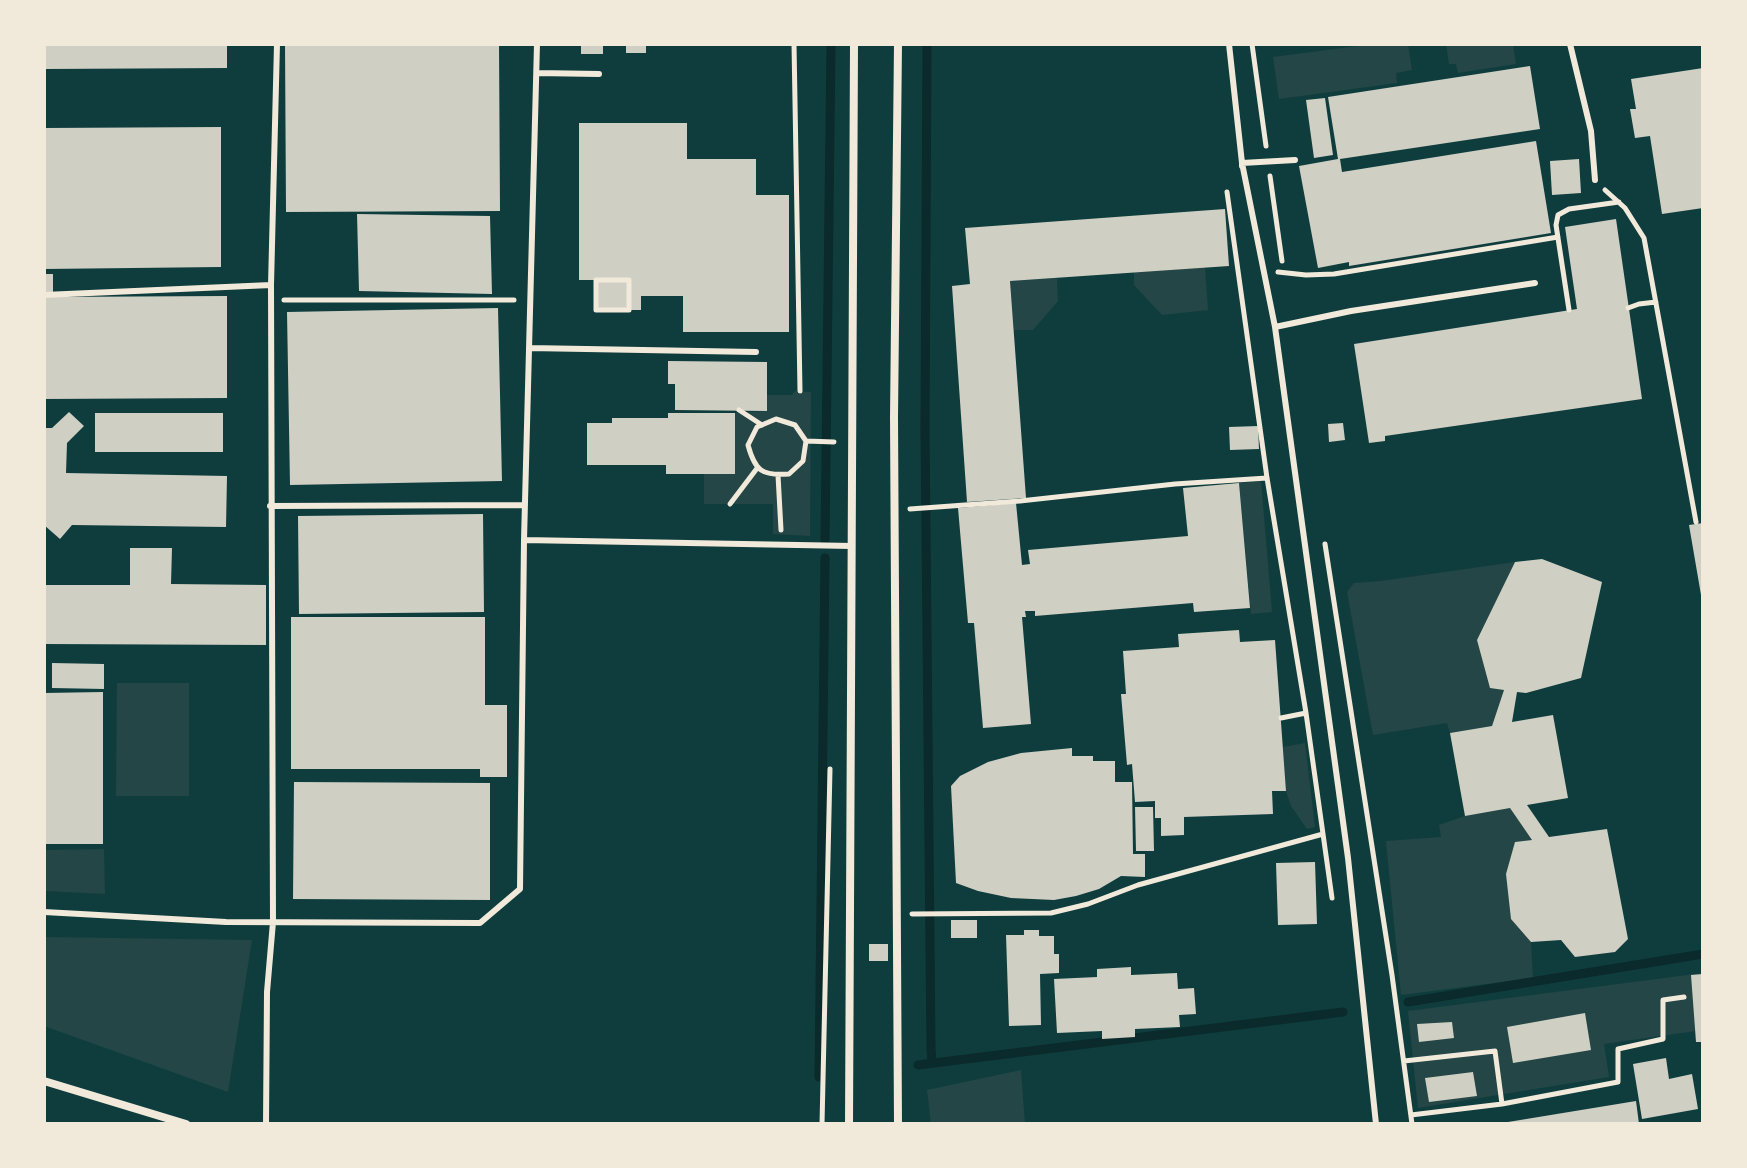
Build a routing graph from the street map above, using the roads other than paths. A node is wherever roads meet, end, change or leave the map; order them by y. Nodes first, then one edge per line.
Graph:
1 (277, 44) edge
2 (537, 44) edge
3 (854, 44) edge
4 (898, 44) edge
5 (1229, 44) edge
6 (1570, 44) edge
7 (537, 73) junction
8 (599, 74) dead end
9 (1295, 160) dead end
10 (1242, 163) junction
11 (1595, 180) road end
12 (1535, 283) dead end
13 (271, 285) junction
14 (44, 295) edge
15 (1275, 327) junction
16 (529, 348) junction
17 (756, 352) dead end
18 (525, 505) junction
19 (270, 506) junction
20 (524, 540) junction
21 (852, 546) junction
22 (44, 912) edge
23 (273, 922) junction
24 (44, 1081) edge
25 (186, 1124) edge
26 (266, 1124) edge
27 (849, 1124) edge
28 (898, 1124) edge
29 (1376, 1124) edge

1 - 13 lane
2 - 7 lane
3 - 21 street
4 - 28 street
5 - 10 lane
6 - 11 lane
7 - 8 lane
7 - 16 lane
9 - 10 lane
10 - 15 lane
12 - 15 lane
13 - 14 lane
13 - 19 lane
15 - 29 lane
16 - 17 lane
16 - 18 lane
18 - 19 lane
18 - 20 lane
19 - 23 lane
20 - 21 lane
20 - 23 lane
21 - 27 street
22 - 23 lane
23 - 26 lane
24 - 25 street

